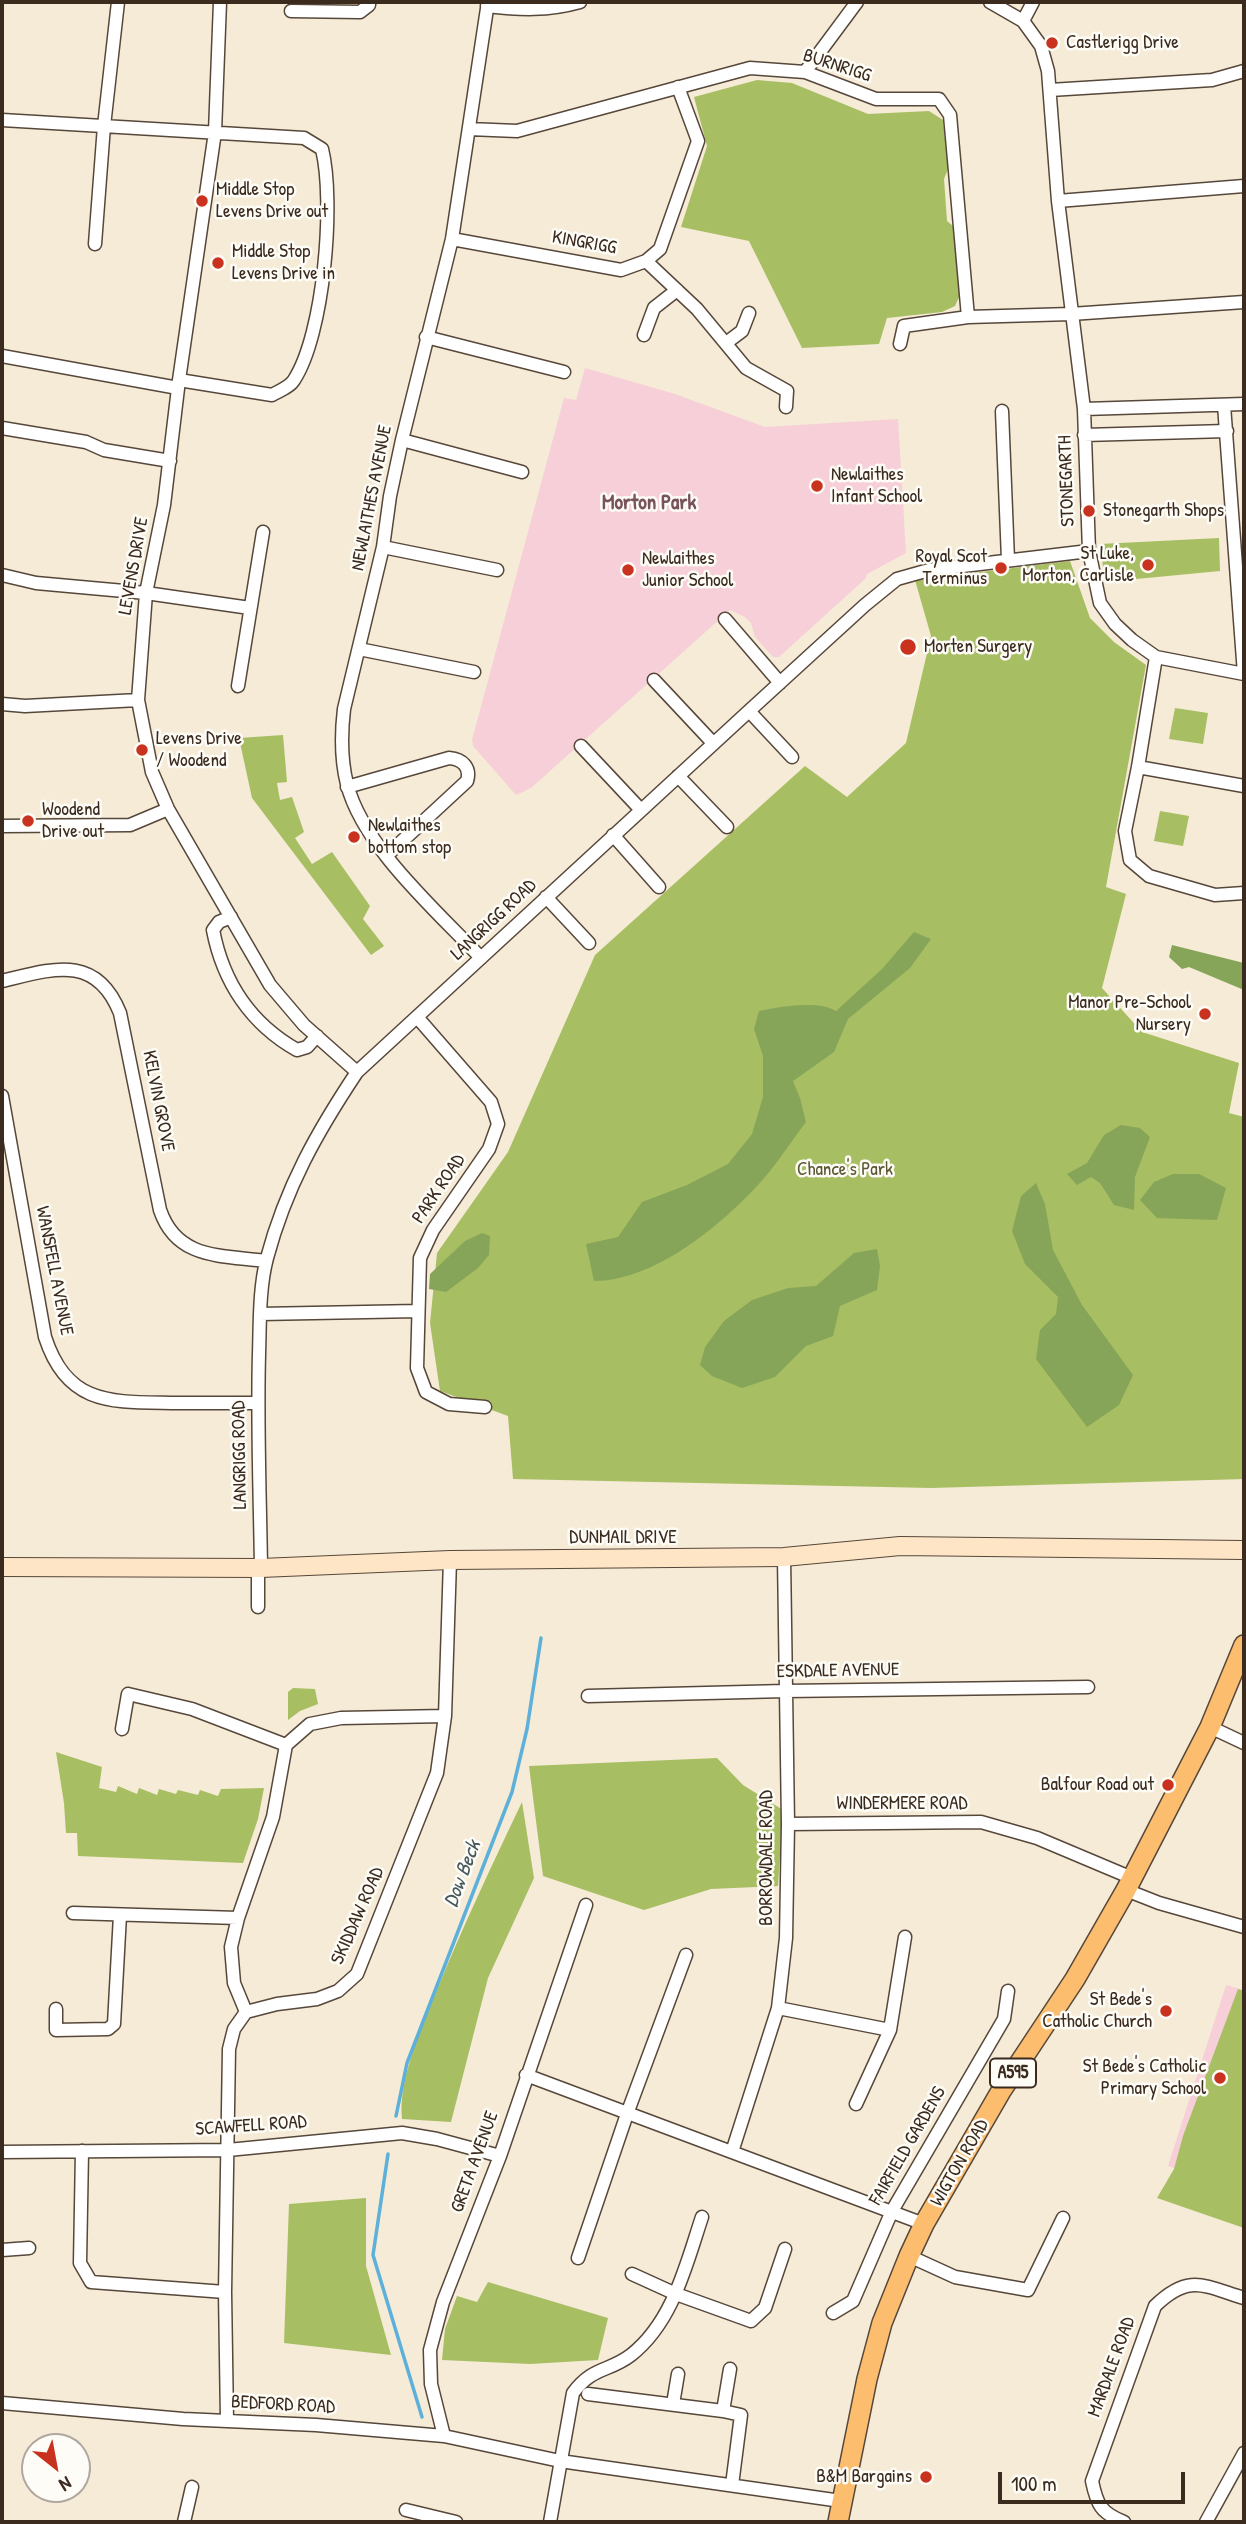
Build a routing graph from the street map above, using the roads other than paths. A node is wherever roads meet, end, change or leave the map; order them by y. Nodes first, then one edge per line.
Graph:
1 (118, 2) edge
2 (220, 2) edge
3 (369, 2) edge
4 (580, 2) edge
5 (857, 2) edge
6 (990, 2) edge
7 (1033, 2) edge
8 (487, 4) edge
9 (291, 11) dead end
10 (1023, 21) junction
11 (1244, 71) edge
12 (805, 72) junction
13 (678, 88) junction
14 (1050, 90) junction
15 (2, 120) edge
16 (104, 126) junction
17 (468, 129) junction
18 (215, 132) junction
19 (1244, 187) edge
20 (1058, 201) junction
21 (452, 239) junction
22 (95, 244) dead end
23 (646, 261) junction
24 (677, 290) junction
25 (1244, 302) edge
26 (749, 313) dead end
27 (1071, 314) junction
28 (968, 317) junction
29 (644, 335) dead end
30 (426, 337) junction
31 (726, 343) junction
32 (900, 344) dead end
33 (2, 356) edge
34 (564, 372) dead end
35 (179, 384) junction
36 (1244, 404) edge
37 (1224, 405) junction
38 (786, 407) dead end
39 (1084, 409) junction
40 (1002, 411) dead end
41 (2, 428) edge
42 (1227, 431) junction
43 (1084, 435) junction
44 (402, 440) junction
45 (170, 461) junction
46 (522, 472) dead end
47 (263, 532) dead end
48 (1240, 544) edge
49 (383, 547) junction
50 (1089, 551) junction
51 (1008, 560) junction
52 (497, 570) dead end
53 (2, 575) edge
54 (146, 593) junction
55 (250, 608) junction
56 (725, 619) dead end
57 (359, 649) junction
58 (1156, 657) junction
59 (474, 671) dead end
60 (1244, 674) edge
61 (654, 680) dead end
62 (780, 683) junction
63 (238, 686) dead end
64 (138, 700) junction
65 (2, 704) edge
66 (749, 711) junction
67 (713, 743) junction
68 (581, 746) dead end
69 (792, 757) dead end
70 (1138, 767) junction
71 (678, 776) junction
72 (1244, 786) edge
73 (347, 787) junction
74 (168, 809) junction
75 (641, 810) junction
76 (2, 827) edge
77 (727, 827) dead end
78 (613, 835) junction
79 (386, 856) junction
80 (659, 887) dead end
81 (1244, 893) edge
82 (546, 897) junction
83 (231, 917) junction
84 (589, 943) dead end
85 (481, 958) junction
86 (2, 981) edge
87 (416, 1017) junction
88 (317, 1036) junction
89 (357, 1072) junction
90 (2, 1096) edge
91 (266, 1261) junction
92 (418, 1311) junction
93 (260, 1314) junction
94 (258, 1403) junction
95 (485, 1407) dead end
96 (1244, 1550) edge
97 (783, 1557) junction
98 (450, 1560) junction
99 (2, 1567) edge
100 (260, 1568) junction
101 (258, 1607) dead end
102 (1244, 1645) edge
103 (1088, 1687) dead end
104 (785, 1691) junction
105 (588, 1696) dead end
106 (444, 1716) junction
107 (1209, 1727) junction
108 (122, 1729) dead end
109 (1244, 1744) edge
110 (286, 1745) junction
111 (788, 1824) junction
112 (1129, 1884) junction
113 (586, 1905) dead end
114 (73, 1913) dead end
115 (120, 1914) junction
116 (238, 1918) junction
117 (1244, 1927) edge
118 (905, 1937) dead end
119 (686, 1955) dead end
120 (1008, 1991) dead end
121 (778, 2008) junction
122 (56, 2010) dead end
123 (246, 2012) junction
124 (890, 2030) junction
125 (526, 2075) junction
126 (856, 2104) dead end
127 (627, 2114) junction
128 (228, 2150) junction
129 (82, 2151) junction
130 (2, 2152) edge
131 (732, 2152) junction
132 (500, 2156) junction
133 (892, 2211) junction
134 (702, 2217) dead end
135 (1063, 2218) dead end
136 (924, 2224) junction
137 (29, 2248) dead end
138 (785, 2249) dead end
139 (2, 2250) edge
140 (909, 2256) junction
141 (578, 2258) dead end
142 (632, 2274) dead end
143 (225, 2292) junction
144 (676, 2294) junction
145 (1244, 2298) edge
146 (832, 2313) dead end
147 (730, 2369) dead end
148 (678, 2374) dead end
149 (588, 2394) dead end
150 (2, 2403) edge
151 (673, 2404) junction
152 (723, 2411) junction
153 (227, 2421) junction
154 (444, 2436) junction
155 (1244, 2453) edge
156 (561, 2461) junction
157 (732, 2485) junction
158 (192, 2487) dead end
159 (841, 2501) junction
160 (406, 2510) dead end
161 (184, 2522) edge
162 (456, 2522) edge
163 (550, 2522) edge
164 (838, 2522) edge
165 (1124, 2522) edge
166 (1206, 2522) edge

1 - 16 street
2 - 18 street, LEVENS DRIVE
3 - 9 street
4 - 8 street
5 - 12 street
6 - 10 street, STONEGARTH
7 - 10 street
8 - 17 street, NEWLAITHES AVENUE
10 - 14 street, STONEGARTH
11 - 14 street
12 - 13 street, BURNRIGG
12 - 28 street, BURNRIGG
13 - 17 street, BURNRIGG
13 - 23 street
14 - 20 street, STONEGARTH
15 - 16 street
16 - 18 street
16 - 22 street
17 - 21 street, NEWLAITHES AVENUE
18 - 35 street, LEVENS DRIVE
18 - 35 street
19 - 20 street
20 - 27 street, STONEGARTH
21 - 23 street, KINGRIGG
21 - 30 street, NEWLAITHES AVENUE
23 - 24 street
24 - 29 street
24 - 31 street
25 - 27 street
26 - 31 street
27 - 28 street
27 - 39 street, STONEGARTH
28 - 32 street
30 - 34 street
30 - 44 street, NEWLAITHES AVENUE
31 - 38 street
33 - 35 street
35 - 45 street, LEVENS DRIVE
36 - 37 street
37 - 39 street
37 - 42 street
39 - 43 street, STONEGARTH
40 - 51 street
41 - 45 street
42 - 43 street
42 - 48 street
43 - 50 street, STONEGARTH
44 - 46 street
44 - 49 street, NEWLAITHES AVENUE
45 - 54 street, LEVENS DRIVE
47 - 55 street
48 - 60 street
49 - 52 street
49 - 57 street, NEWLAITHES AVENUE
50 - 51 street, LANGRIGG ROAD
50 - 58 street, STONEGARTH
51 - 62 street, LANGRIGG ROAD
53 - 54 street
54 - 55 street
54 - 64 street, LEVENS DRIVE
55 - 63 street
56 - 62 street
57 - 59 street
57 - 73 street, NEWLAITHES AVENUE
58 - 60 street, STONEGARTH
58 - 70 street
61 - 67 street
62 - 66 street, LANGRIGG ROAD
64 - 65 street
64 - 74 street, LEVENS DRIVE
66 - 67 street, LANGRIGG ROAD
66 - 69 street
67 - 71 street, LANGRIGG ROAD
68 - 75 street
70 - 72 street
70 - 81 street
71 - 75 street, LANGRIGG ROAD
71 - 77 street
73 - 79 street, NEWLAITHES AVENUE
73 - 79 street
74 - 76 street
74 - 83 street, LEVENS DRIVE
75 - 78 street, LANGRIGG ROAD
78 - 80 street
78 - 82 street, LANGRIGG ROAD
79 - 85 street, NEWLAITHES AVENUE
82 - 84 street
82 - 85 street, LANGRIGG ROAD
83 - 88 street, LEVENS DRIVE
83 - 88 street
85 - 87 street, LANGRIGG ROAD
86 - 91 street, KELVIN GROVE
87 - 89 street, LANGRIGG ROAD
87 - 92 street, PARK ROAD
88 - 89 street, LEVENS DRIVE
89 - 91 street, LANGRIGG ROAD
90 - 94 street, WANSFELL AVENUE
91 - 93 street, LANGRIGG ROAD
92 - 93 street
92 - 95 street, PARK ROAD
93 - 94 street, LANGRIGG ROAD
94 - 100 street, LANGRIGG ROAD
96 - 97 street, DUNMAIL DRIVE
97 - 98 street, DUNMAIL DRIVE
97 - 104 street, BORROWDALE ROAD
98 - 100 street, DUNMAIL DRIVE
98 - 106 street, SKIDDAW ROAD
99 - 100 street, DUNMAIL DRIVE
100 - 101 street, LANGRIGG ROAD
102 - 107 main road, WIGTON ROAD / A595
103 - 104 street, ESKDALE AVENUE
104 - 105 street, ESKDALE AVENUE
104 - 111 street, BORROWDALE ROAD
106 - 110 street
106 - 123 street, SKIDDAW ROAD
107 - 109 street
107 - 112 main road, WIGTON ROAD / A595
108 - 110 street
110 - 116 street
111 - 112 street, WINDERMERE ROAD
111 - 121 street, BORROWDALE ROAD
112 - 117 street, WINDERMERE ROAD
112 - 136 main road, WIGTON ROAD / A595
113 - 125 street, GRETA AVENUE
114 - 115 street
115 - 116 street
115 - 122 street
116 - 123 street
118 - 124 street
119 - 127 street
120 - 133 street, FAIRFIELD GARDENS
121 - 124 street
121 - 131 street, BORROWDALE ROAD
123 - 128 street
124 - 126 street
125 - 127 street
125 - 132 street, GRETA AVENUE
127 - 131 street
127 - 141 street
128 - 129 street, SCAWFELL ROAD
128 - 132 street, SCAWFELL ROAD
128 - 143 street
129 - 130 street, SCAWFELL ROAD
129 - 143 street
131 - 133 street
132 - 154 street, GRETA AVENUE
133 - 136 street
133 - 146 street, FAIRFIELD GARDENS
134 - 144 street
135 - 140 street
136 - 140 main road, WIGTON ROAD / A595
137 - 139 street
138 - 144 street
140 - 159 main road, WIGTON ROAD / A595
142 - 144 street
143 - 153 street
144 - 156 street
145 - 165 street, MARDALE ROAD
147 - 152 street
148 - 151 street
149 - 151 street
150 - 153 street, BEDFORD ROAD
151 - 152 street
152 - 157 street
153 - 154 street, BEDFORD ROAD
154 - 156 street, BEDFORD ROAD
155 - 166 street
156 - 157 street, BEDFORD ROAD
156 - 163 street
157 - 159 street, BEDFORD ROAD
158 - 161 street
159 - 164 main road, WIGTON ROAD / A595
160 - 162 street

